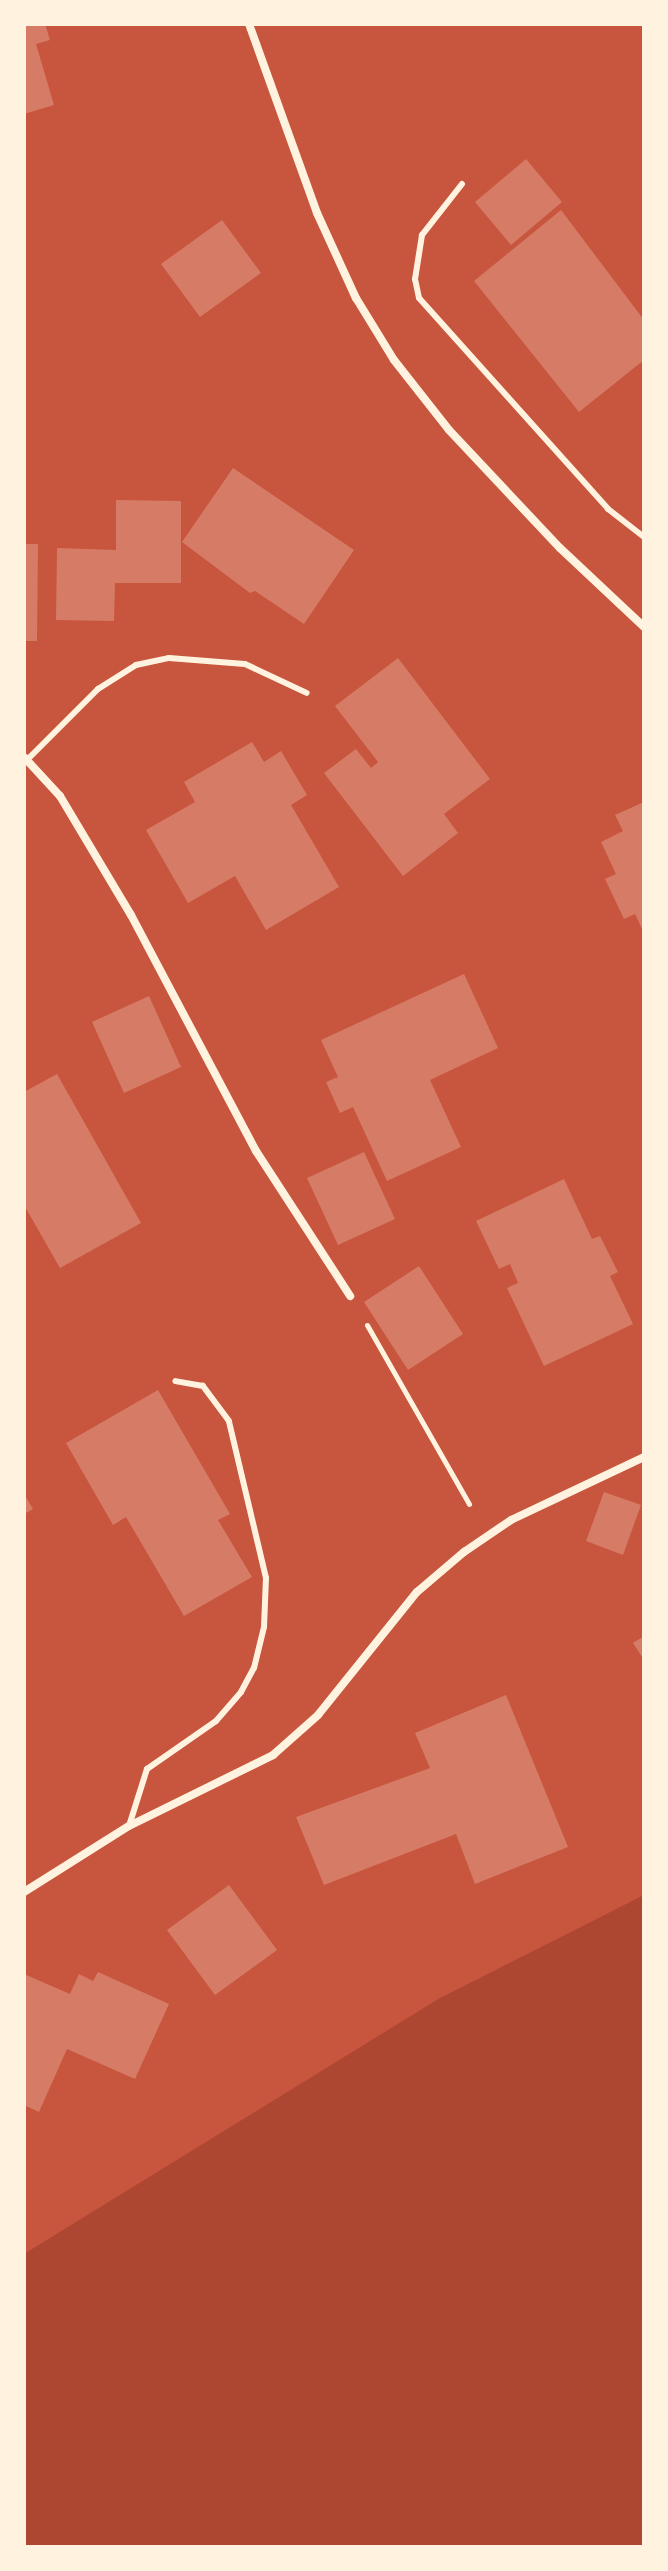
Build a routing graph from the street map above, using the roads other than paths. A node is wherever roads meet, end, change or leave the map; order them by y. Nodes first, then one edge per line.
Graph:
1 (249, 24) edge
2 (462, 184) dead end
3 (644, 537) edge
4 (644, 627) edge
5 (307, 693) dead end
6 (26, 758) edge
7 (350, 1296) road end
8 (175, 1381) dead end
9 (644, 1457) edge
10 (129, 1826) junction
11 (24, 1892) edge

1 - 4 street
2 - 3 lane
5 - 6 lane
6 - 7 street
8 - 10 lane
9 - 10 street
10 - 11 street

